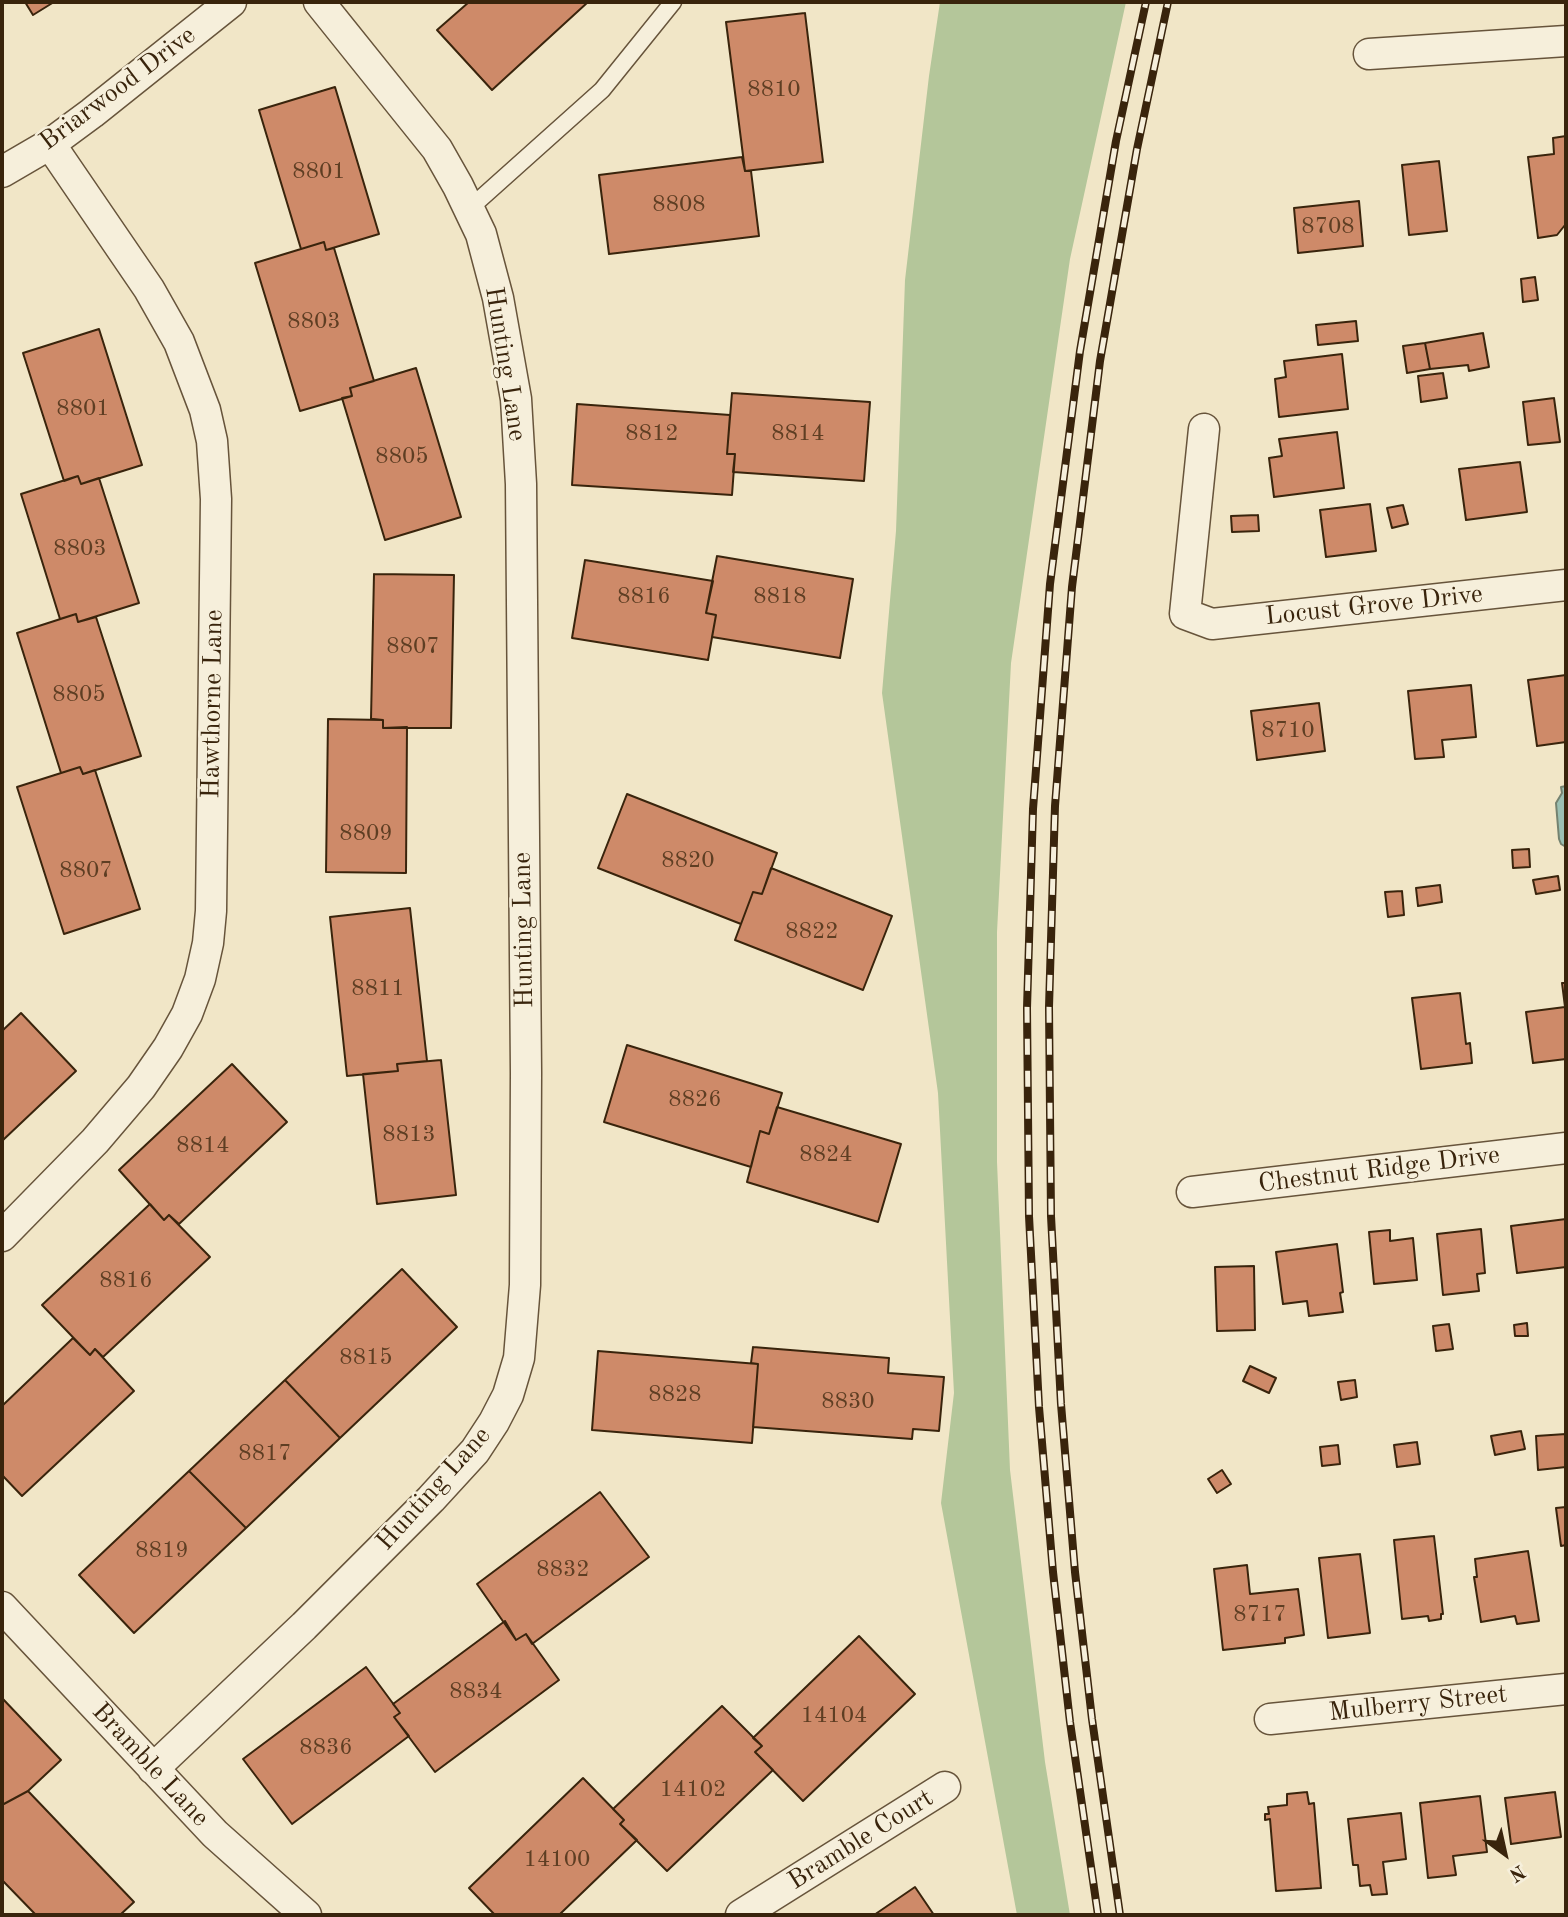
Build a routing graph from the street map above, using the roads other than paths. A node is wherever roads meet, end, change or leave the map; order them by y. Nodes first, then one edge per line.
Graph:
1 (231, 2) edge
2 (319, 2) edge
3 (673, 2) edge
4 (1566, 41) edge
5 (1369, 54) dead end
6 (50, 144) junction
7 (2, 172) edge
8 (469, 209) junction
9 (1204, 429) dead end
10 (1566, 585) edge
11 (1566, 1148) edge
12 (1192, 1192) dead end
13 (2, 1236) edge
14 (2, 1607) edge
15 (1566, 1689) edge
16 (1270, 1719) dead end
17 (153, 1769) junction
18 (945, 1787) dead end
19 (306, 1915) edge
20 (741, 1915) edge

1 - 6 street, Briarwood Drive
2 - 8 street, Hunting Lane
3 - 8 lane
4 - 5 street
6 - 7 street, Briarwood Drive
6 - 13 street, Hawthorne Lane
8 - 17 street, Hunting Lane
9 - 10 street, Locust Grove Drive
11 - 12 street, Chestnut Ridge Drive
14 - 17 street, Bramble Lane
15 - 16 street, Mulberry Street
17 - 19 street, Bramble Lane
18 - 20 street, Bramble Court

